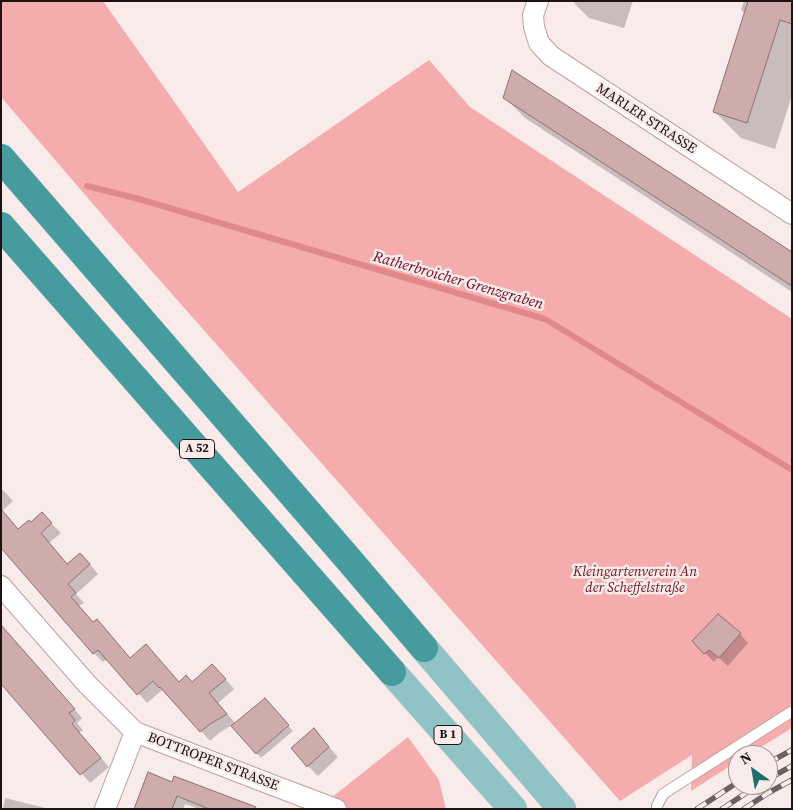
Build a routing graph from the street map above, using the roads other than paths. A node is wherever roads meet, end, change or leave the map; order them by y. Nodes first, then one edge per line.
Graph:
1 (538, 1) edge
2 (1, 158) edge
3 (792, 214) edge
4 (1, 226) edge
5 (1, 586) edge
6 (424, 648) joint
7 (392, 672) joint
8 (791, 712) edge
9 (135, 732) junction
10 (106, 809) edge
11 (336, 809) edge
12 (512, 809) edge
13 (562, 809) edge
14 (657, 809) edge

1 - 3 street, MARLER STRASSE
2 - 6 highway
4 - 7 highway, A 52
5 - 9 street, BOTTROPER STRASSE
6 - 13 main road
7 - 12 main road, B 1
8 - 14 lane
9 - 10 street
9 - 11 street, BOTTROPER STRASSE

